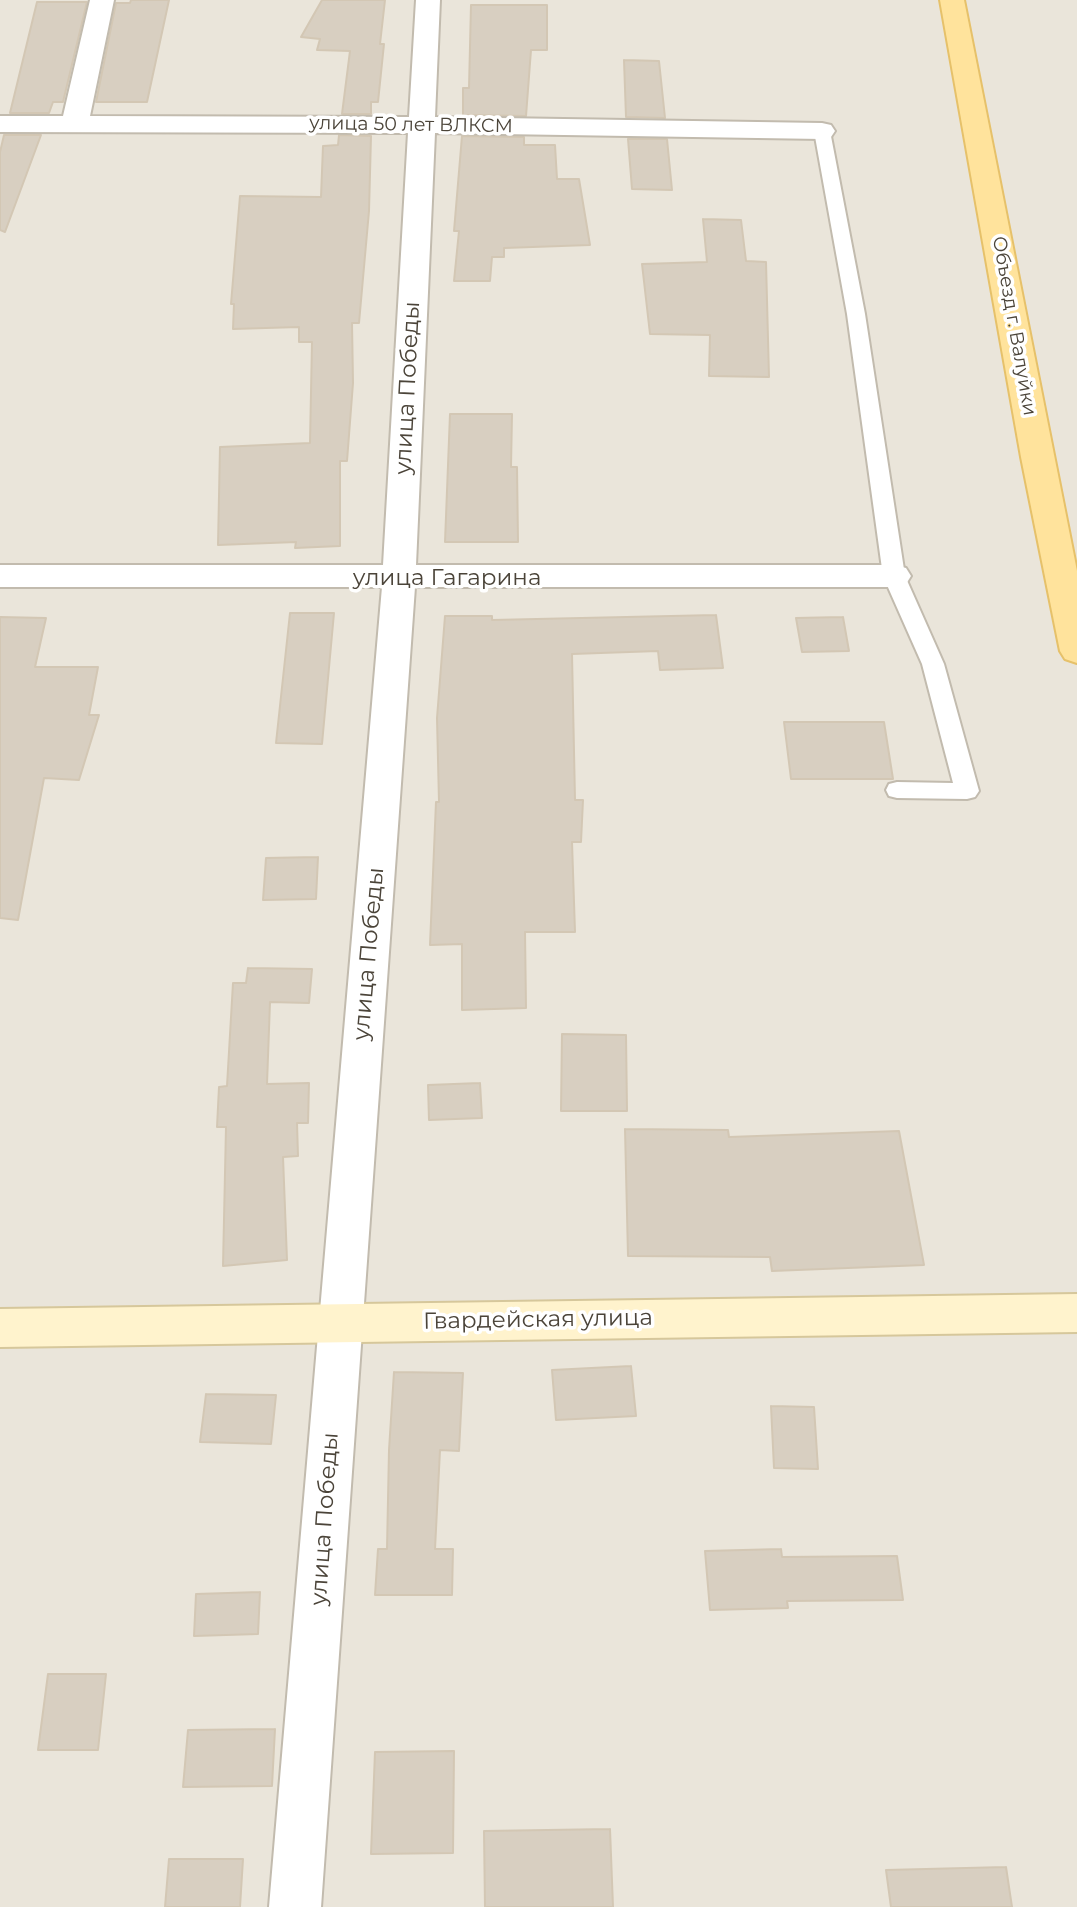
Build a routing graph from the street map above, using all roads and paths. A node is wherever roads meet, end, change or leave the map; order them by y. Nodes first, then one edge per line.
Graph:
1 (102, 0) edge
2 (428, 0) edge
3 (953, 0) edge
4 (75, 123) junction
5 (0, 124) edge
6 (420, 125) junction
7 (822, 131) joint
8 (0, 576) edge
9 (894, 576) junction
10 (400, 578) junction
11 (1077, 651) edge
12 (897, 790) dead end
13 (1077, 1313) edge
14 (340, 1322) junction
15 (0, 1328) edge
16 (295, 1907) edge

1 - 4 street
2 - 6 street, улица Победы
3 - 11 main road, Объезд г. Валуйки
4 - 5 street, улица 50 лет ВЛКСМ
4 - 6 street, улица 50 лет ВЛКСМ
6 - 7 street, улица 50 лет ВЛКСМ
6 - 10 street, улица Победы
7 - 9 lane
8 - 10 street, улица Гагарина
9 - 10 street, улица Гагарина
9 - 12 lane
10 - 14 street, улица Победы
13 - 14 street, Гвардейская улица
14 - 15 street, Гвардейская улица
14 - 16 street, улица Победы

